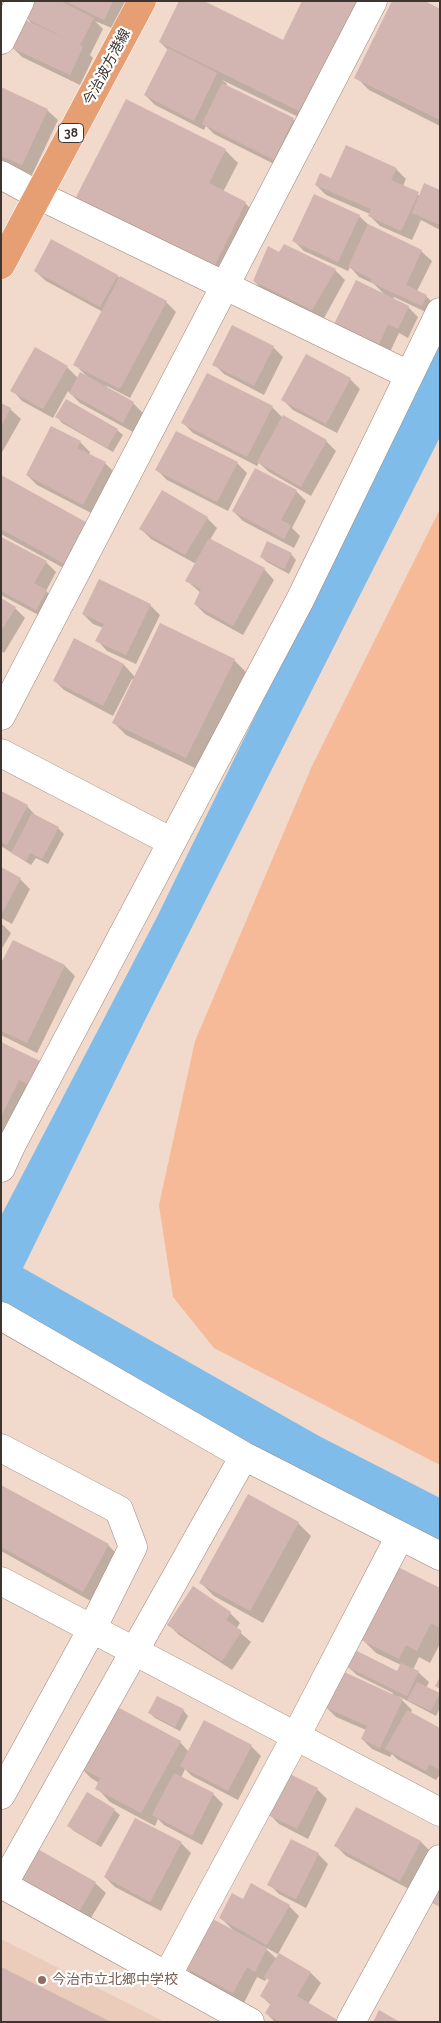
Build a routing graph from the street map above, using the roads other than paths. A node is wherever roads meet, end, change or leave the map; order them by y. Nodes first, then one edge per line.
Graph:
1 (20, 1) edge
2 (142, 1) edge
3 (373, 1) edge
4 (1, 40) edge
5 (1, 175) edge
6 (38, 195) junction
7 (1, 265) edge
8 (224, 285) junction
9 (440, 312) edge
10 (409, 376) junction
11 (1, 716) edge
12 (1, 753) edge
13 (172, 842) junction
14 (4, 1152) edge
15 (1, 1316) edge
16 (1, 1448) edge
17 (244, 1456) junction
18 (400, 1536) junction
19 (440, 1556) edge
20 (1, 1581) edge
21 (92, 1628) junction
22 (135, 1652) junction
23 (296, 1736) junction
24 (1, 1795) edge
25 (440, 1812) edge
26 (440, 1859) edge
27 (168, 1976) junction
28 (250, 2022) edge
29 (351, 2022) edge

1 - 4 street
2 - 6 main road, 今治波方港線 / 38
3 - 8 street
5 - 6 street
6 - 7 main road, 今治波方港線 / 38
6 - 8 street
8 - 10 street
8 - 11 street
9 - 10 street
10 - 13 street
12 - 13 street
13 - 14 street
15 - 17 street
16 - 21 street
17 - 18 street
17 - 22 street
18 - 19 street
18 - 23 street
20 - 21 street
21 - 22 street
21 - 24 street
22 - 23 street
22 - 27 street
23 - 25 street
23 - 27 street
26 - 29 street
27 - 28 street

